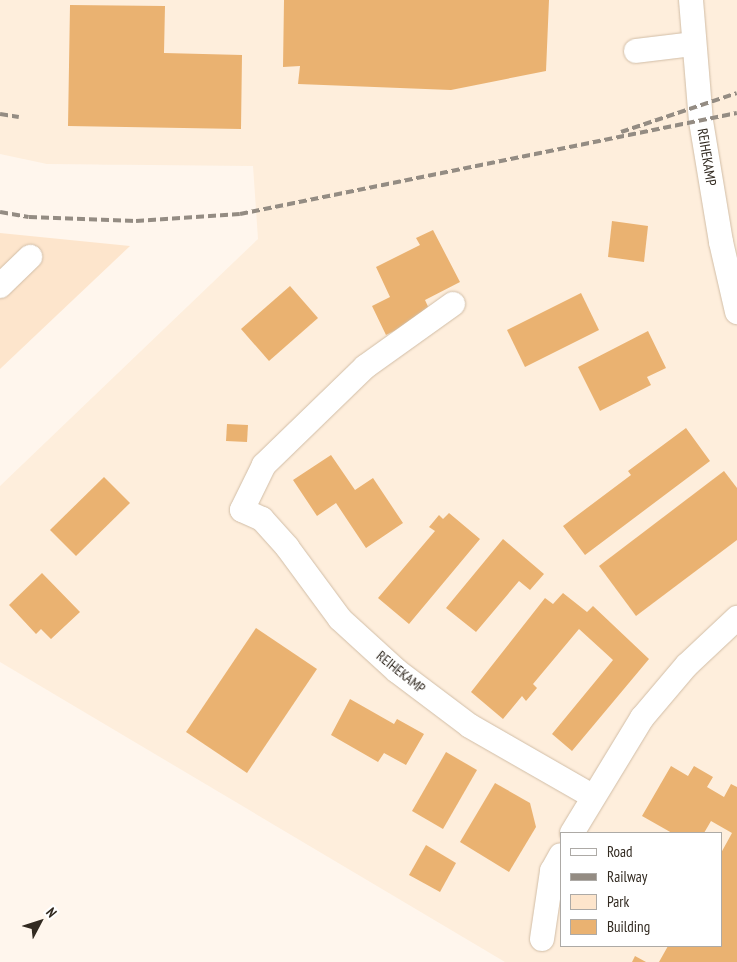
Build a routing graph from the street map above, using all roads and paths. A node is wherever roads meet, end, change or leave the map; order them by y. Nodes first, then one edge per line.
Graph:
1 (691, 0) edge
2 (693, 44) junction
3 (636, 51) dead end
4 (30, 257) dead end
5 (0, 286) edge
6 (453, 304) dead end
7 (737, 312) edge
8 (737, 618) edge
9 (592, 796) junction
10 (573, 832) edge
11 (560, 857) edge
12 (542, 939) dead end

1 - 2 street, REIHEKAMP
2 - 3 street
2 - 7 street, REIHEKAMP
4 - 5 street
6 - 9 street, REIHEKAMP
8 - 9 street
9 - 10 street
11 - 12 street

